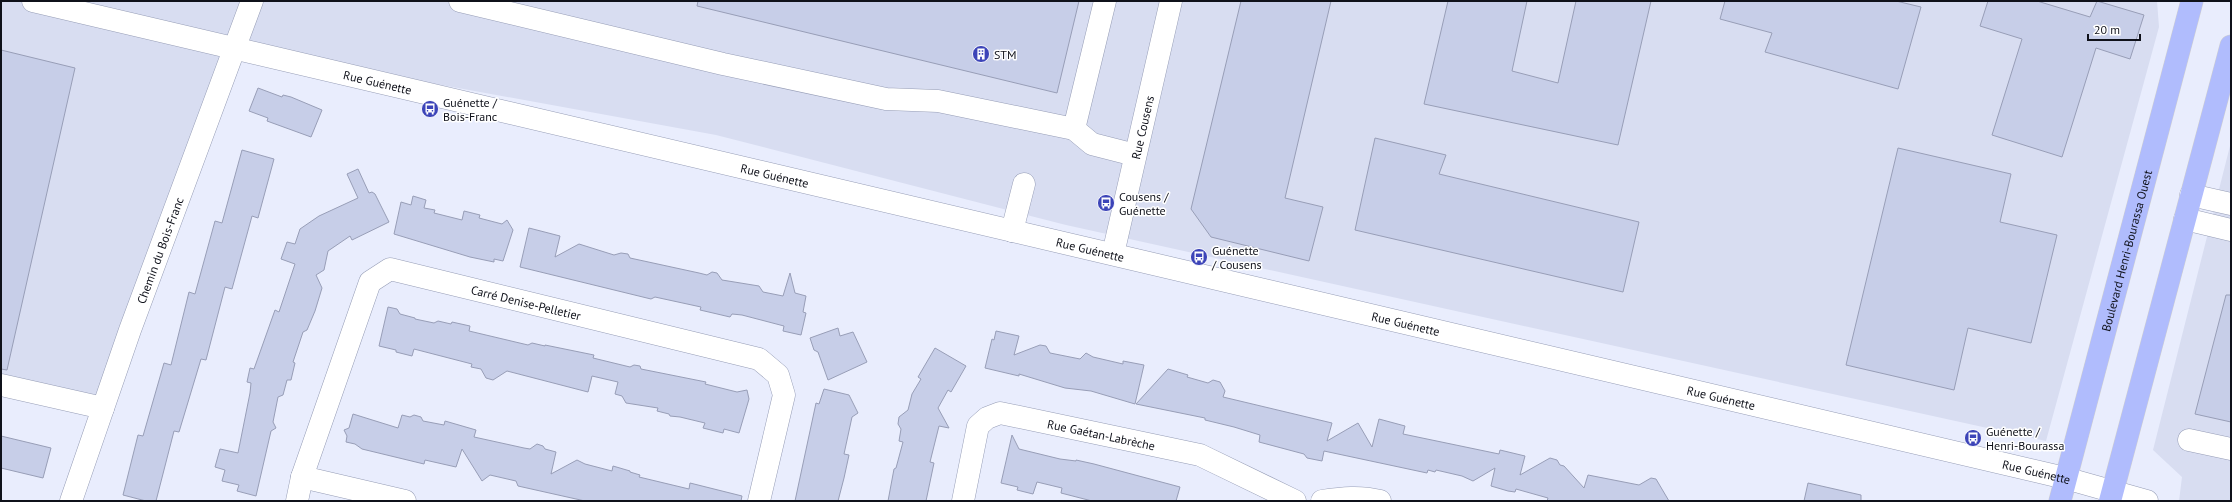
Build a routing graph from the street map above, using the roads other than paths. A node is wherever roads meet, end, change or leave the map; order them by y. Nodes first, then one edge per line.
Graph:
1 (33, 1) edge
2 (252, 1) edge
3 (460, 1) edge
4 (1105, 1) edge
5 (1170, 1) edge
6 (2192, 1) edge
7 (2231, 46) edge
8 (234, 47) junction
9 (1074, 130) junction
10 (1135, 155) junction
11 (1024, 184) dead end
12 (2191, 195) junction
13 (2231, 204) edge
14 (2185, 220) junction
15 (2231, 230) edge
16 (1012, 231) junction
17 (1113, 254) junction
18 (1, 385) edge
19 (103, 408) junction
20 (2189, 440) dead end
21 (2231, 449) edge
22 (302, 477) junction
23 (2066, 478) junction
24 (2111, 496) edge
25 (71, 501) edge
26 (297, 501) edge
27 (405, 501) edge
28 (759, 501) edge
29 (963, 501) edge
30 (1295, 501) edge
31 (1322, 501) edge
32 (1380, 501) edge
33 (2060, 501) edge
34 (2147, 501) edge

1 - 8 street, Rue Guénette
2 - 8 street, Chemin du Bois-Franc
3 - 9 street
4 - 9 street
5 - 10 street, Rue Cousens
6 - 23 main road, Boulevard Henri-Bourassa Ouest
7 - 12 main road
8 - 16 street, Rue Guénette
8 - 19 street, Chemin du Bois-Franc
9 - 10 street
10 - 17 street, Rue Cousens
11 - 16 street
12 - 13 street
12 - 14 main road
14 - 15 street
14 - 24 main road
16 - 17 street, Rue Guénette
17 - 23 street, Rue Guénette
18 - 19 street
19 - 25 street, Chemin du Bois-Franc
20 - 21 street
22 - 26 street, Carré Denise-Pelletier
22 - 27 street
22 - 28 street, Carré Denise-Pelletier
23 - 24 street, Rue Guénette
23 - 33 main road, Boulevard Henri-Bourassa Ouest
24 - 34 street, Rue Guénette
29 - 30 street, Rue Gaétan-Labrèche
31 - 32 street

